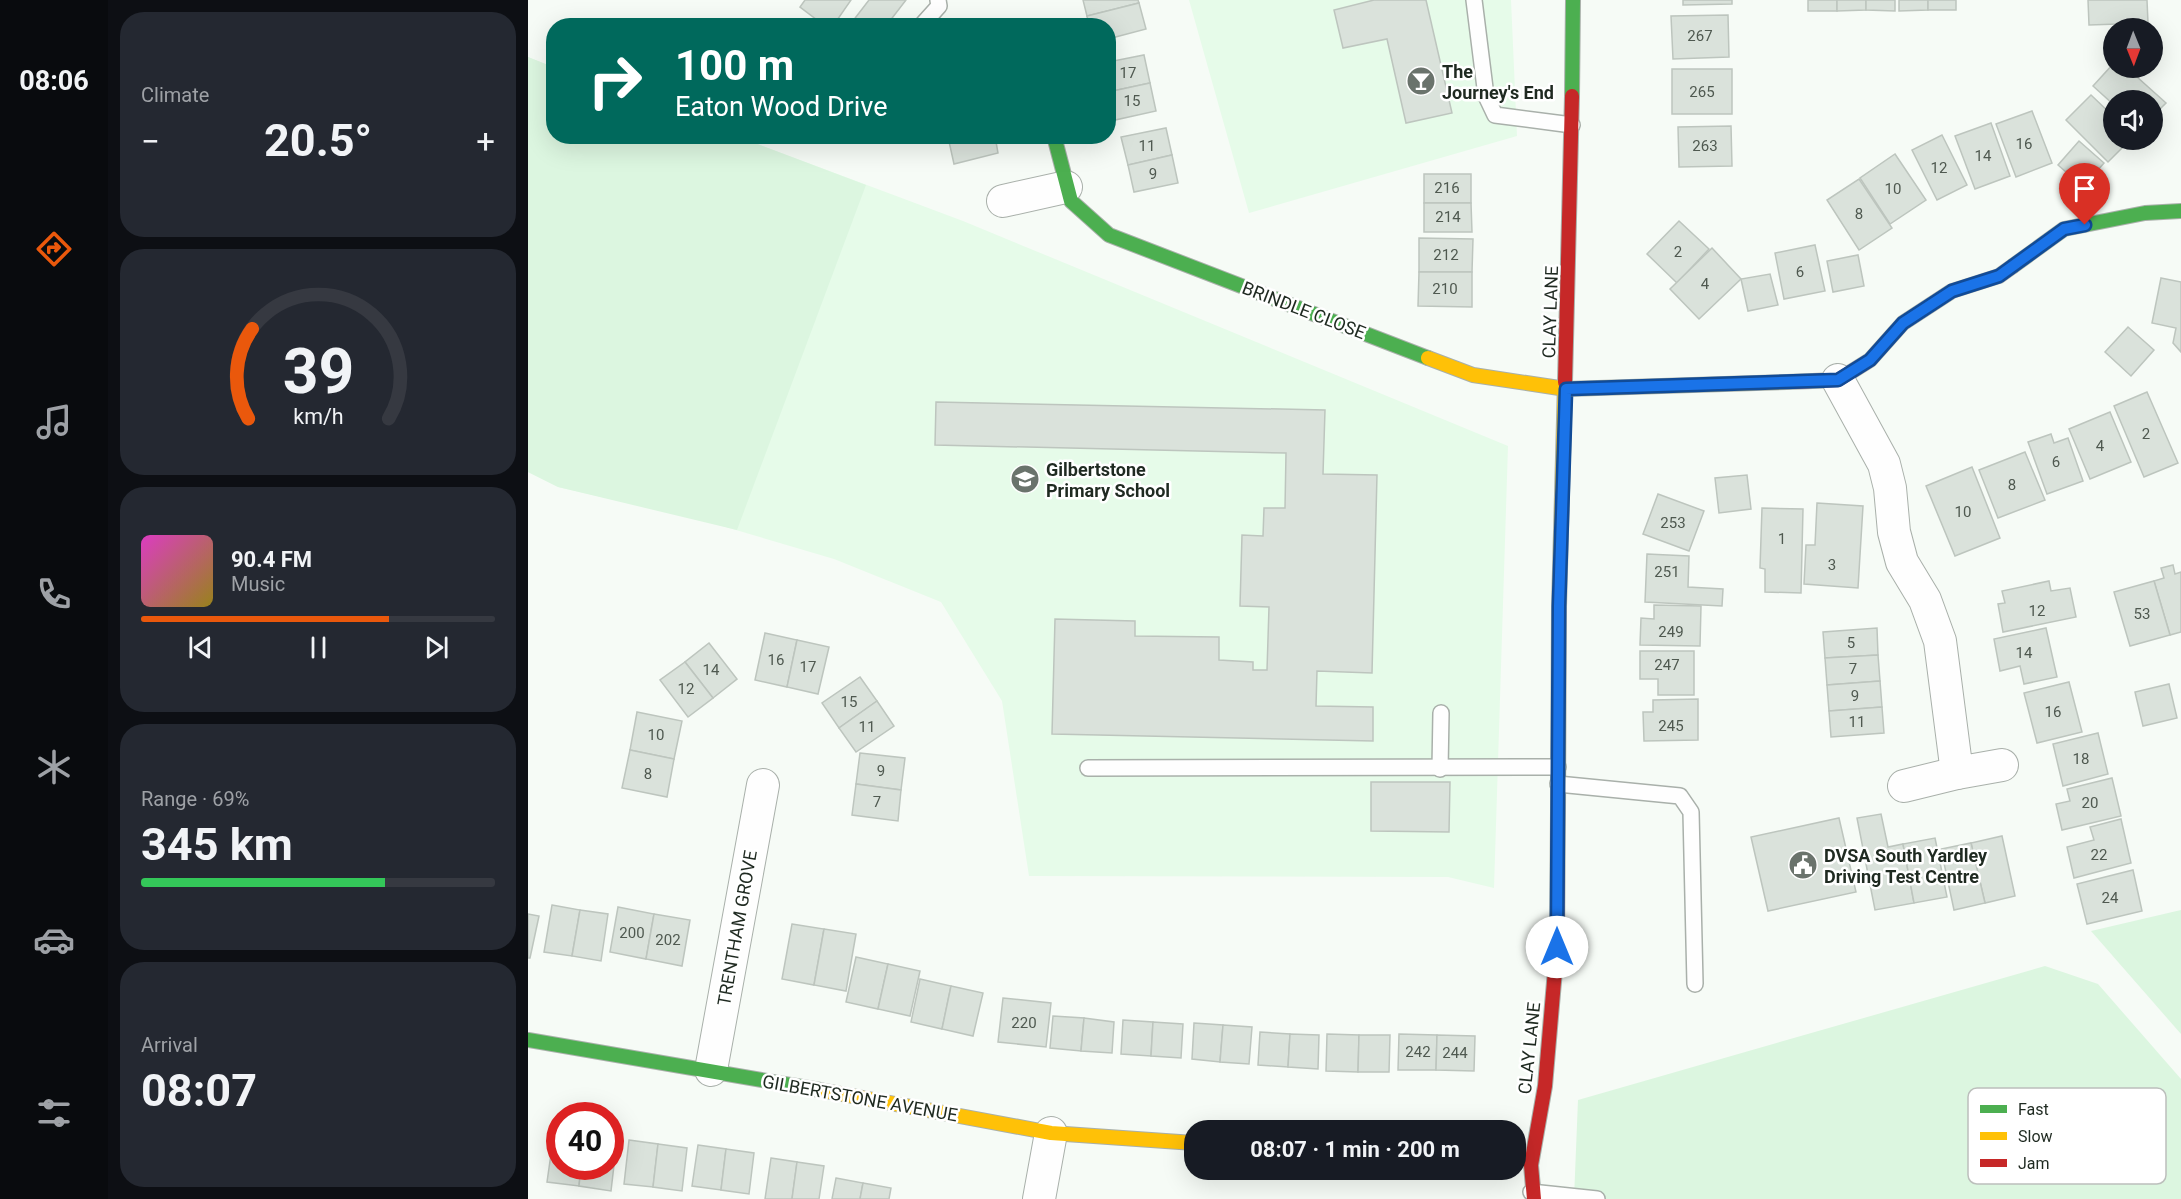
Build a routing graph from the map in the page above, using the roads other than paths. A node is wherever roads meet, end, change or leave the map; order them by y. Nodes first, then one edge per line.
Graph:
1 (938, 0) edge
2 (1474, 0) edge
3 (1574, 0) edge
4 (928, 18) edge
5 (1572, 125) junction
6 (1056, 144) edge
7 (1066, 187) junction
8 (1003, 201) dead end
9 (2181, 212) edge
10 (1838, 380) junction
11 (1566, 389) junction
12 (1441, 713) dead end
13 (2002, 765) dead end
14 (1558, 767) junction
15 (1088, 768) dead end
16 (1440, 769) junction
17 (1957, 773) junction
18 (1558, 784) junction
19 (763, 785) dead end
20 (1904, 786) dead end
21 (1695, 984) dead end
22 (528, 1040) edge
23 (711, 1070) junction
24 (1051, 1133) junction
25 (1184, 1142) edge
26 (1528, 1180) edge
27 (1039, 1199) edge
28 (1597, 1199) edge

1 - 4 lane
2 - 5 lane
3 - 5 street, CLAY LANE
5 - 11 street, CLAY LANE
6 - 7 street, BRINDLE CLOSE
7 - 8 street
7 - 11 street, BRINDLE CLOSE
9 - 10 street
10 - 11 street, BRINDLE CLOSE
10 - 17 street
11 - 14 street, CLAY LANE
12 - 16 lane
13 - 17 street
14 - 16 lane
14 - 18 street, CLAY LANE
15 - 16 lane
17 - 20 street
18 - 21 lane
18 - 26 street, CLAY LANE
19 - 23 street, TRENTHAM GROVE
22 - 23 street, GILBERTSTONE AVENUE
23 - 24 street, GILBERTSTONE AVENUE
24 - 25 street, GILBERTSTONE AVENUE
24 - 27 street
26 - 28 lane

